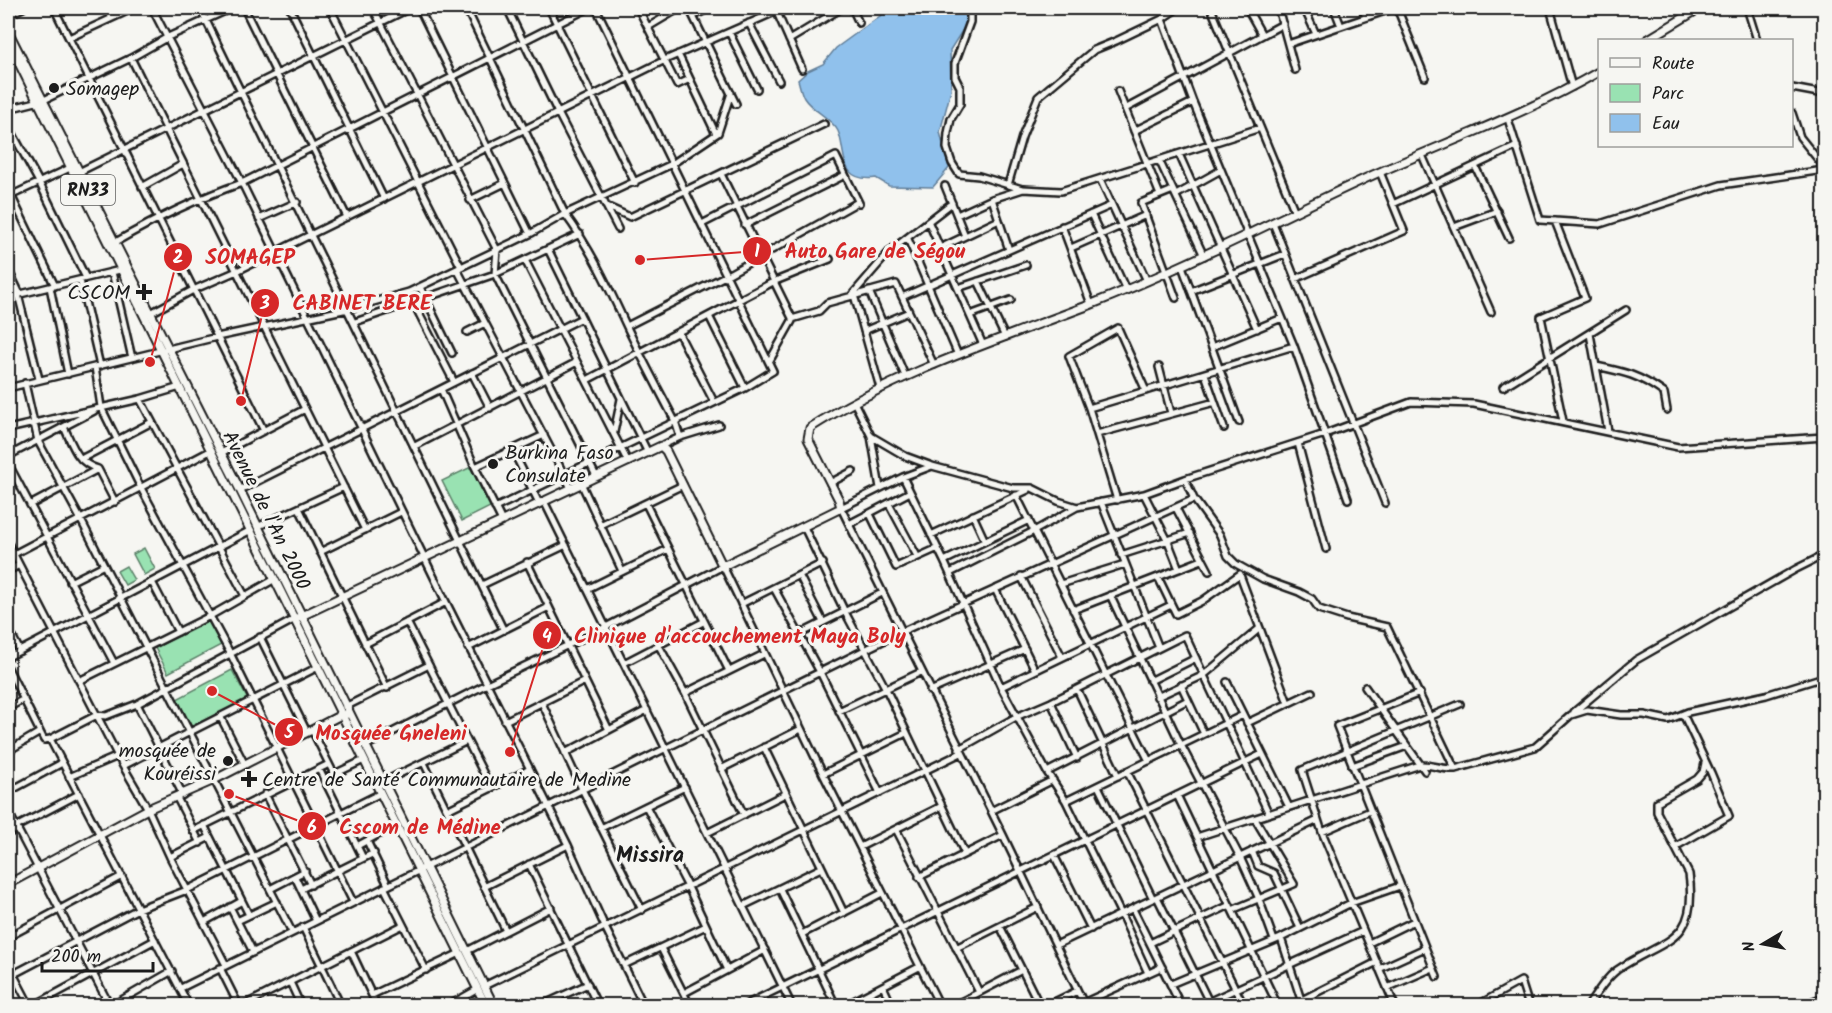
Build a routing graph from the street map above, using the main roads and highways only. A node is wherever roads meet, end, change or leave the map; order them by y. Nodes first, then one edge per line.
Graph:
1 (1700, 8) edge
2 (8, 31) edge
3 (1649, 39) edge
4 (8, 41) edge
5 (1598, 72) edge
6 (41, 101) junction
7 (165, 350) junction
8 (254, 529) junction
9 (298, 618) junction
10 (341, 715) junction
11 (350, 715) junction
12 (421, 869) junction
13 (8, 884) edge
14 (481, 988) junction
15 (486, 1005) edge
16 (494, 1005) edge

1 - 3 main road
2 - 6 main road, Avenue de l'An 2000 / RN33
4 - 6 main road, Avenue de l'An 2000 / RN33
5 - 9 main road
6 - 7 main road, Avenue de l'An 2000 / RN33
6 - 7 main road, Avenue de l'An 2000 / RN33
7 - 8 main road, Avenue de l'An 2000
7 - 8 main road, Avenue de l'An 2000
8 - 9 main road, Avenue de l'An 2000
8 - 9 main road, Avenue de l'An 2000
9 - 10 main road, Avenue de l'An 2000
9 - 11 main road, Avenue de l'An 2000
10 - 11 main road
10 - 12 main road, Avenue de l'An 2000
10 - 13 main road
11 - 12 main road, Avenue de l'An 2000
12 - 14 main road, Avenue de l'An 2000
14 - 15 main road, Avenue de l'An 2000
14 - 16 main road, Avenue de l'An 2000

